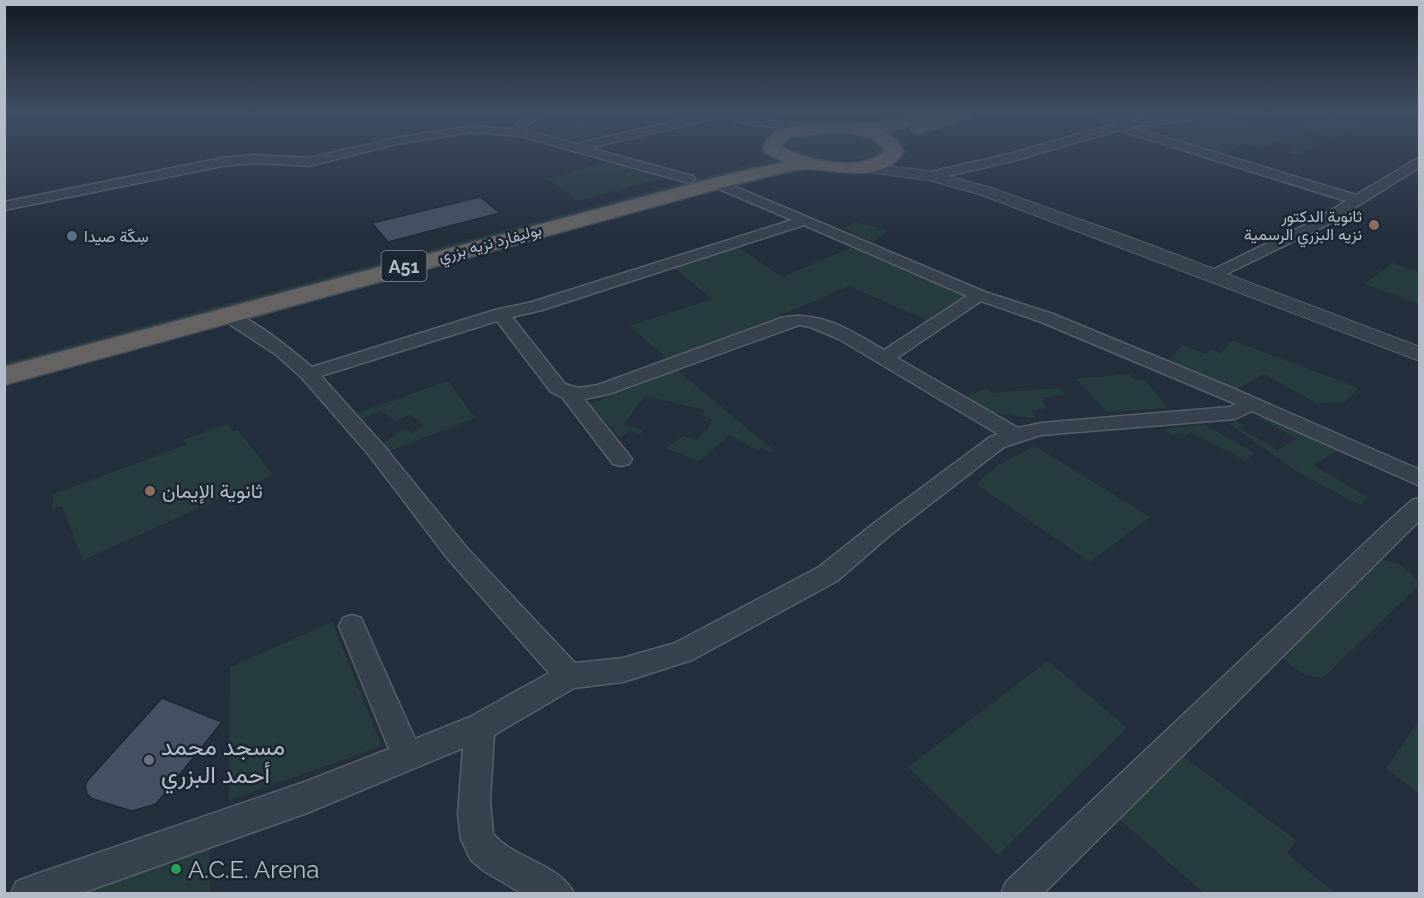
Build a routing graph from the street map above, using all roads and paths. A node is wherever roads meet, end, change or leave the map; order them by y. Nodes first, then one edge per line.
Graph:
1 (347, 153) edge
2 (595, 153) edge
3 (757, 153) edge
4 (781, 153) edge
5 (890, 153) edge
6 (900, 153) edge
7 (1027, 153) edge
8 (1203, 153) edge
9 (1419, 161) edge
10 (804, 164) junction
11 (858, 167) junction
12 (935, 175) junction
13 (689, 179) junction
14 (717, 183) junction
15 (1357, 200) junction
16 (4, 206) edge
17 (804, 221) junction
18 (1212, 276) junction
19 (979, 295) junction
20 (501, 314) junction
21 (229, 316) junction
22 (1419, 355) edge
23 (885, 358) junction
24 (4, 359) edge
25 (309, 374) junction
26 (4, 375) edge
27 (569, 393) junction
28 (1251, 403) junction
29 (1015, 435) junction
30 (621, 459) dead end
31 (1419, 480) edge
32 (1419, 506) edge
33 (352, 626) dead end
34 (569, 676) junction
35 (480, 727) junction
36 (407, 756) junction
37 (28, 894) edge
38 (557, 894) edge
39 (1018, 894) edge

1 - 16 street
2 - 13 street
3 - 13 highway, بوليفارد نزيه بزري / A51
4 - 10 highway, A51
5 - 11 highway, A51
6 - 12 street
7 - 12 street
8 - 15 street
9 - 15 street
10 - 11 highway, A51
10 - 14 highway, بوليفارد نزيه بزري / A51
11 - 12 street
12 - 18 street
13 - 24 highway, بوليفارد نزيه بزري / A51
14 - 17 street
14 - 21 highway, بوليفارد نزيه بزري / A51
15 - 18 street
17 - 19 street
17 - 20 street
18 - 22 street
19 - 23 street
19 - 28 street
20 - 25 street
20 - 27 street
21 - 25 street
21 - 26 highway, بوليفارد نزيه بزري / A51
23 - 27 street
23 - 29 street
25 - 34 street
27 - 30 street
28 - 29 street
28 - 31 street
29 - 34 street
32 - 39 street
33 - 36 street
34 - 35 street
35 - 36 street
35 - 38 street
36 - 37 street

